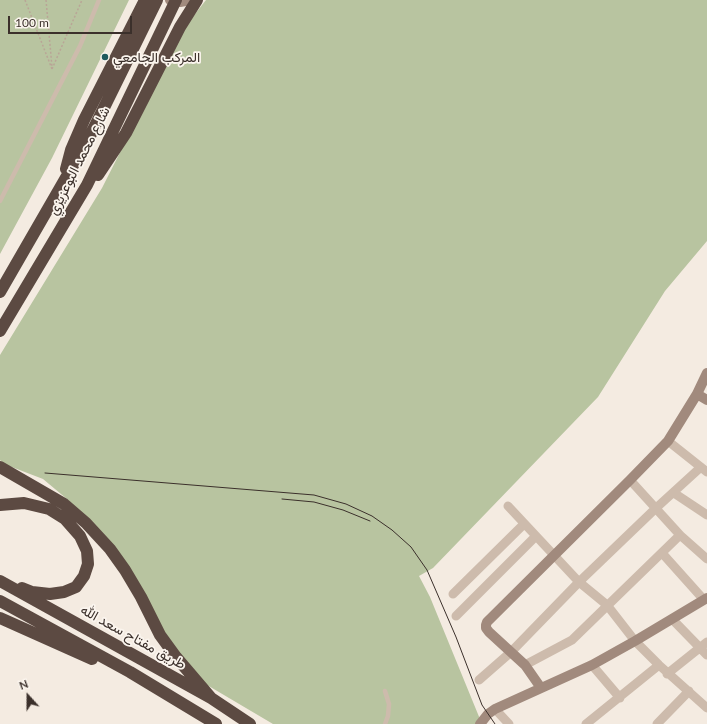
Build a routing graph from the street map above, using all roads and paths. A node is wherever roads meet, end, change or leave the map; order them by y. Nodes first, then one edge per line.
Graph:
1 (25, 0) edge
2 (46, 0) edge
3 (82, 0) edge
4 (99, 0) edge
5 (145, 0) edge
6 (157, 0) edge
7 (170, 0) edge
8 (176, 0) edge
9 (191, 0) edge
10 (197, 0) edge
11 (52, 69) junction
12 (65, 179) junction
13 (87, 185) junction
14 (0, 201) edge
15 (0, 292) edge
16 (0, 331) edge
17 (707, 373) edge
18 (697, 394) junction
19 (707, 400) edge
20 (668, 441) junction
21 (0, 467) edge
22 (704, 470) edge
23 (630, 480) junction
24 (674, 493) junction
25 (0, 504) edge
26 (508, 506) dead end
27 (655, 509) junction
28 (707, 514) edge
29 (524, 524) junction
30 (680, 535) junction
31 (536, 536) junction
32 (662, 553) junction
33 (555, 555) junction
34 (707, 559) edge
35 (0, 580) edge
36 (579, 582) junction
37 (453, 594) dead end
38 (706, 599) edge
39 (0, 601) edge
40 (607, 605) junction
41 (456, 616) dead end
42 (0, 618) edge
43 (672, 619) junction
44 (635, 641) junction
45 (703, 645) edge
46 (511, 652) junction
47 (707, 655) edge
48 (525, 665) junction
49 (592, 665) junction
50 (658, 666) junction
51 (130, 672) junction
52 (667, 674) junction
53 (479, 680) dead end
54 (541, 688) junction
55 (385, 691) dead end
56 (689, 691) junction
57 (211, 698) junction
58 (620, 698) junction
59 (707, 708) edge
60 (495, 709) junction
61 (216, 724) edge
62 (250, 724) edge
63 (385, 724) edge
64 (480, 724) edge
65 (509, 724) edge
66 (586, 724) edge
67 (657, 724) edge

1 - 11 path
2 - 11 path
3 - 11 path
4 - 14 lane
5 - 12 highway
6 - 12 highway, شارع محمد البوعزيزي
7 - 9 street
8 - 13 highway, شارع محمد البوعزيزي
10 - 13 highway
12 - 15 highway, شارع محمد البوعزيزي
13 - 16 highway, شارع محمد البوعزيزي
17 - 18 street
18 - 19 street
18 - 20 street
20 - 22 street
20 - 23 street
21 - 57 highway
22 - 24 street
23 - 27 street
23 - 33 street
24 - 27 street
24 - 28 street
25 - 35 highway
26 - 29 street
27 - 30 street
27 - 36 street
29 - 31 street
29 - 37 street
30 - 32 street
30 - 34 street
31 - 33 street
31 - 41 street
32 - 38 street
32 - 40 street
33 - 36 street
33 - 46 street
35 - 57 highway, طريق مفتاح سعد الله
36 - 40 street
36 - 46 street
38 - 43 street
39 - 51 highway
40 - 44 street
40 - 48 street
42 - 51 highway
43 - 44 street
43 - 45 street
44 - 49 street
44 - 50 street
45 - 47 street
45 - 52 street
46 - 48 street
46 - 53 street
48 - 54 street
49 - 54 street
49 - 58 street
50 - 52 street
50 - 58 street
51 - 61 highway
52 - 56 street
54 - 60 street
55 - 63 lane
56 - 59 street
56 - 67 street
57 - 62 highway, طريق مفتاح سعد الله
58 - 66 street
60 - 64 street
60 - 65 street

